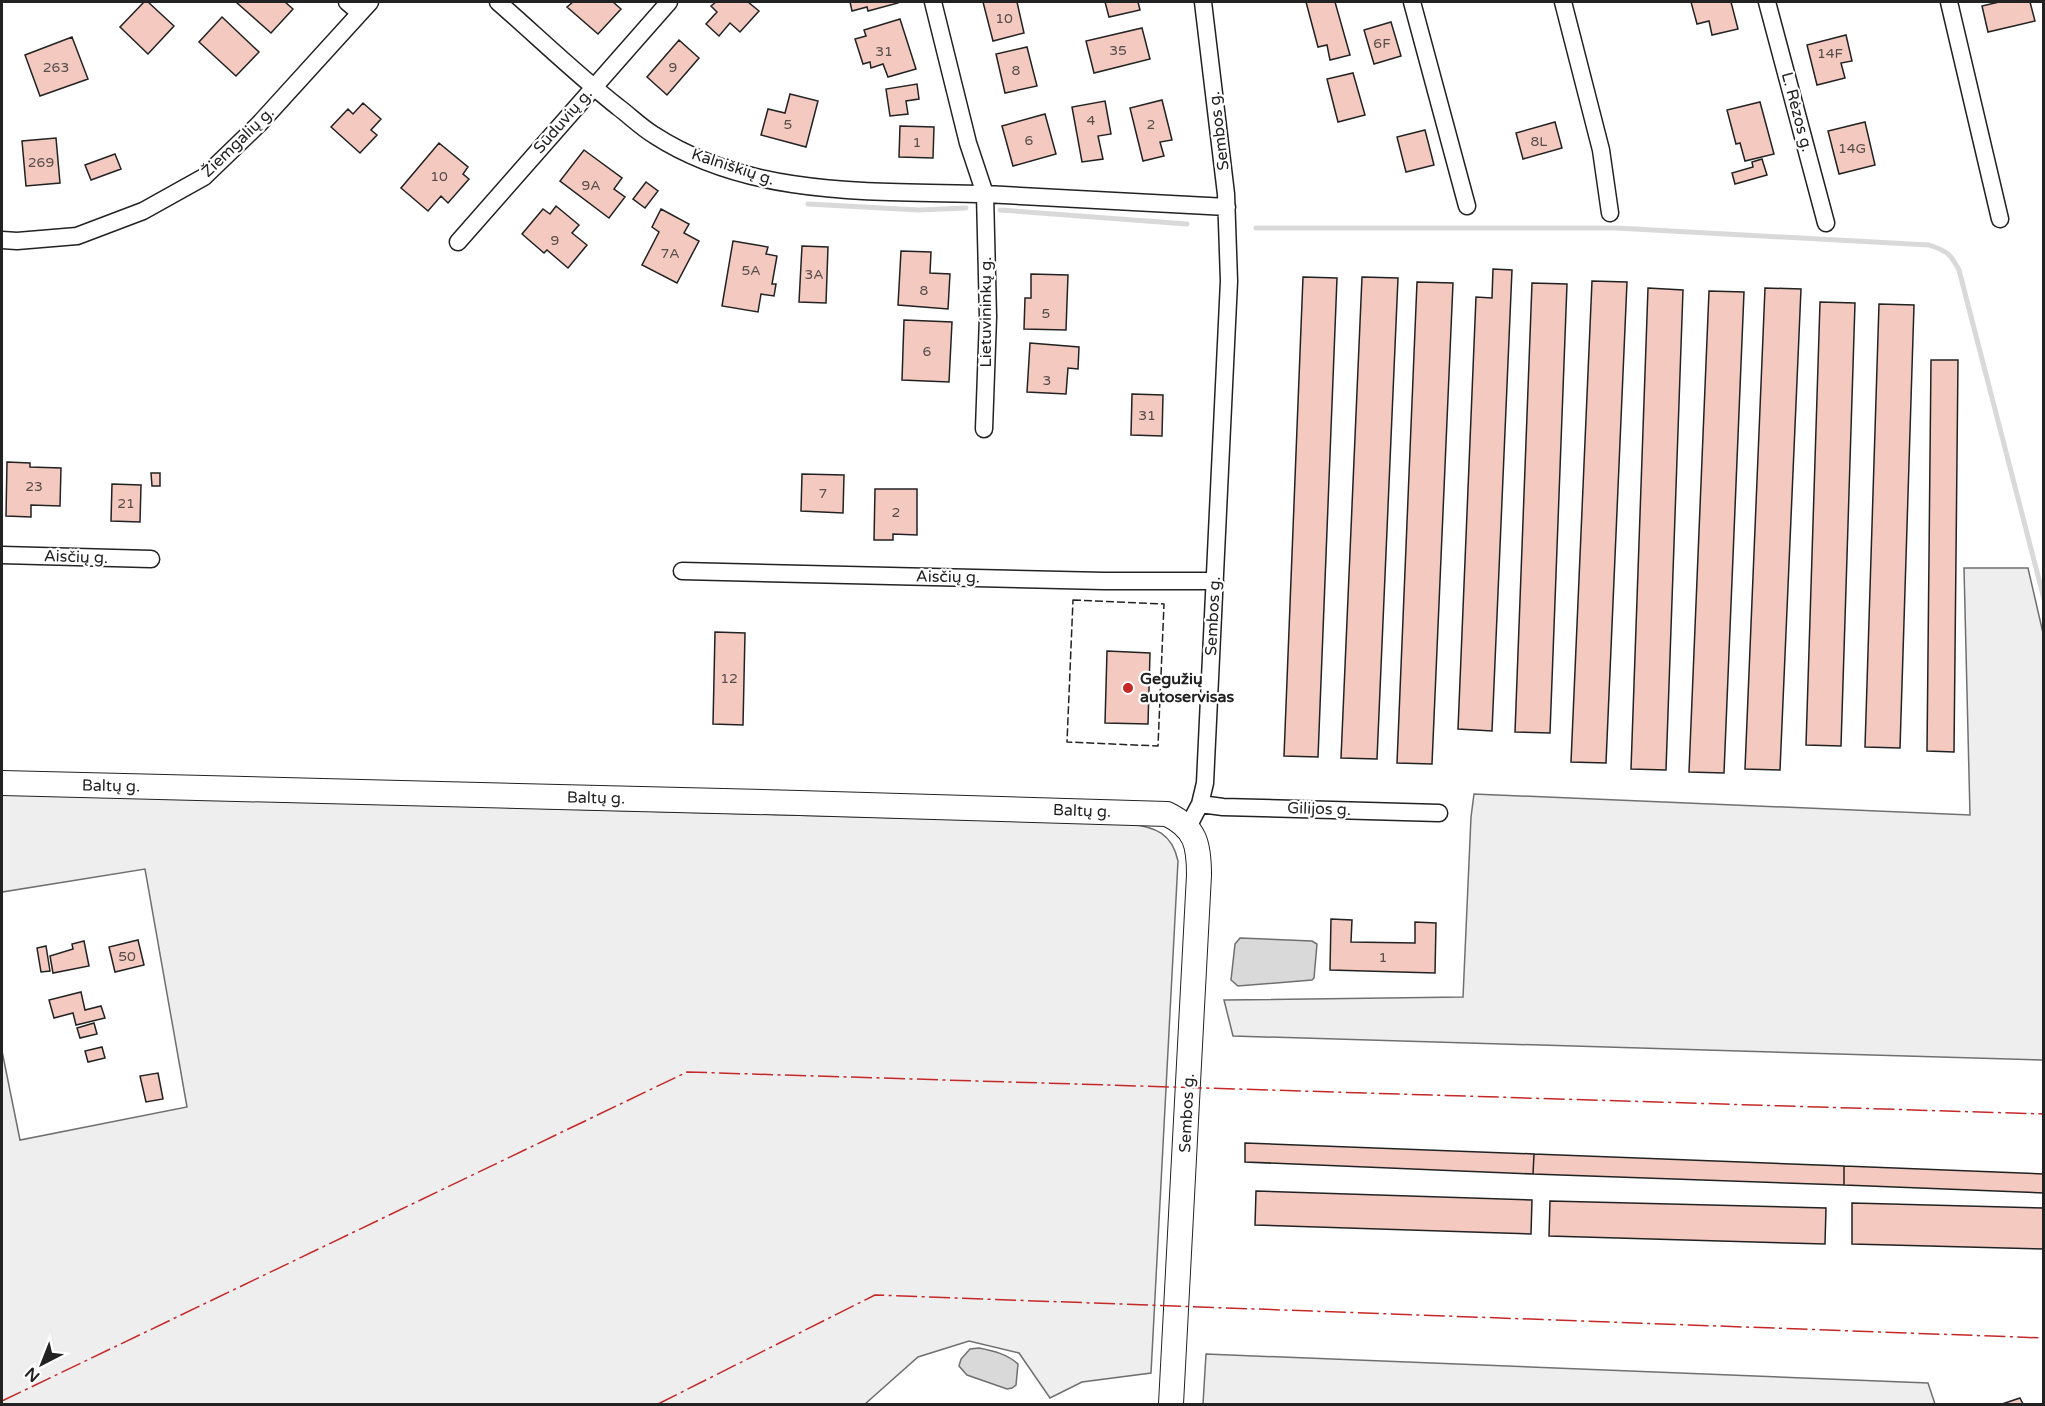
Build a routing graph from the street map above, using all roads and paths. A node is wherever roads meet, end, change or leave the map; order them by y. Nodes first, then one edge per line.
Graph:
1 (347, 2) edge
2 (498, 2) edge
3 (669, 2) edge
4 (933, 2) edge
5 (1203, 2) edge
6 (1412, 2) edge
7 (1563, 2) edge
8 (1767, 2) edge
9 (1949, 2) edge
10 (365, 7) edge
11 (593, 87) junction
12 (985, 194) junction
13 (1467, 206) dead end
14 (1227, 207) junction
15 (1610, 213) dead end
16 (2000, 219) dead end
17 (1826, 223) dead end
18 (2, 240) edge
19 (458, 242) dead end
20 (984, 429) dead end
21 (2, 555) edge
22 (151, 559) dead end
23 (682, 571) dead end
24 (1215, 581) junction
25 (2, 783) edge
26 (1200, 804) junction
27 (1438, 813) dead end
28 (1188, 826) junction
29 (1171, 1404) edge

1 - 10 street
2 - 11 street, Kalniškių g.
3 - 11 street, Sūduvių g.
4 - 12 street
5 - 14 street, Sembos g.
6 - 13 street
7 - 15 street
8 - 17 street, L. Rėzos g.
9 - 16 street
10 - 18 street, Žiemgalių g.
11 - 12 street, Kalniškių g.
11 - 19 street, Sūduvių g.
12 - 14 street, Kalniškių g.
12 - 20 street, Lietuvininkų g.
14 - 24 street, Sembos g.
21 - 22 street, Aisčių g.
23 - 24 street, Aisčių g.
24 - 26 street, Sembos g.
25 - 28 main road, Baltų g.
26 - 27 street, Gilijos g.
26 - 28 street, Sembos g.
28 - 29 main road, Sembos g.

